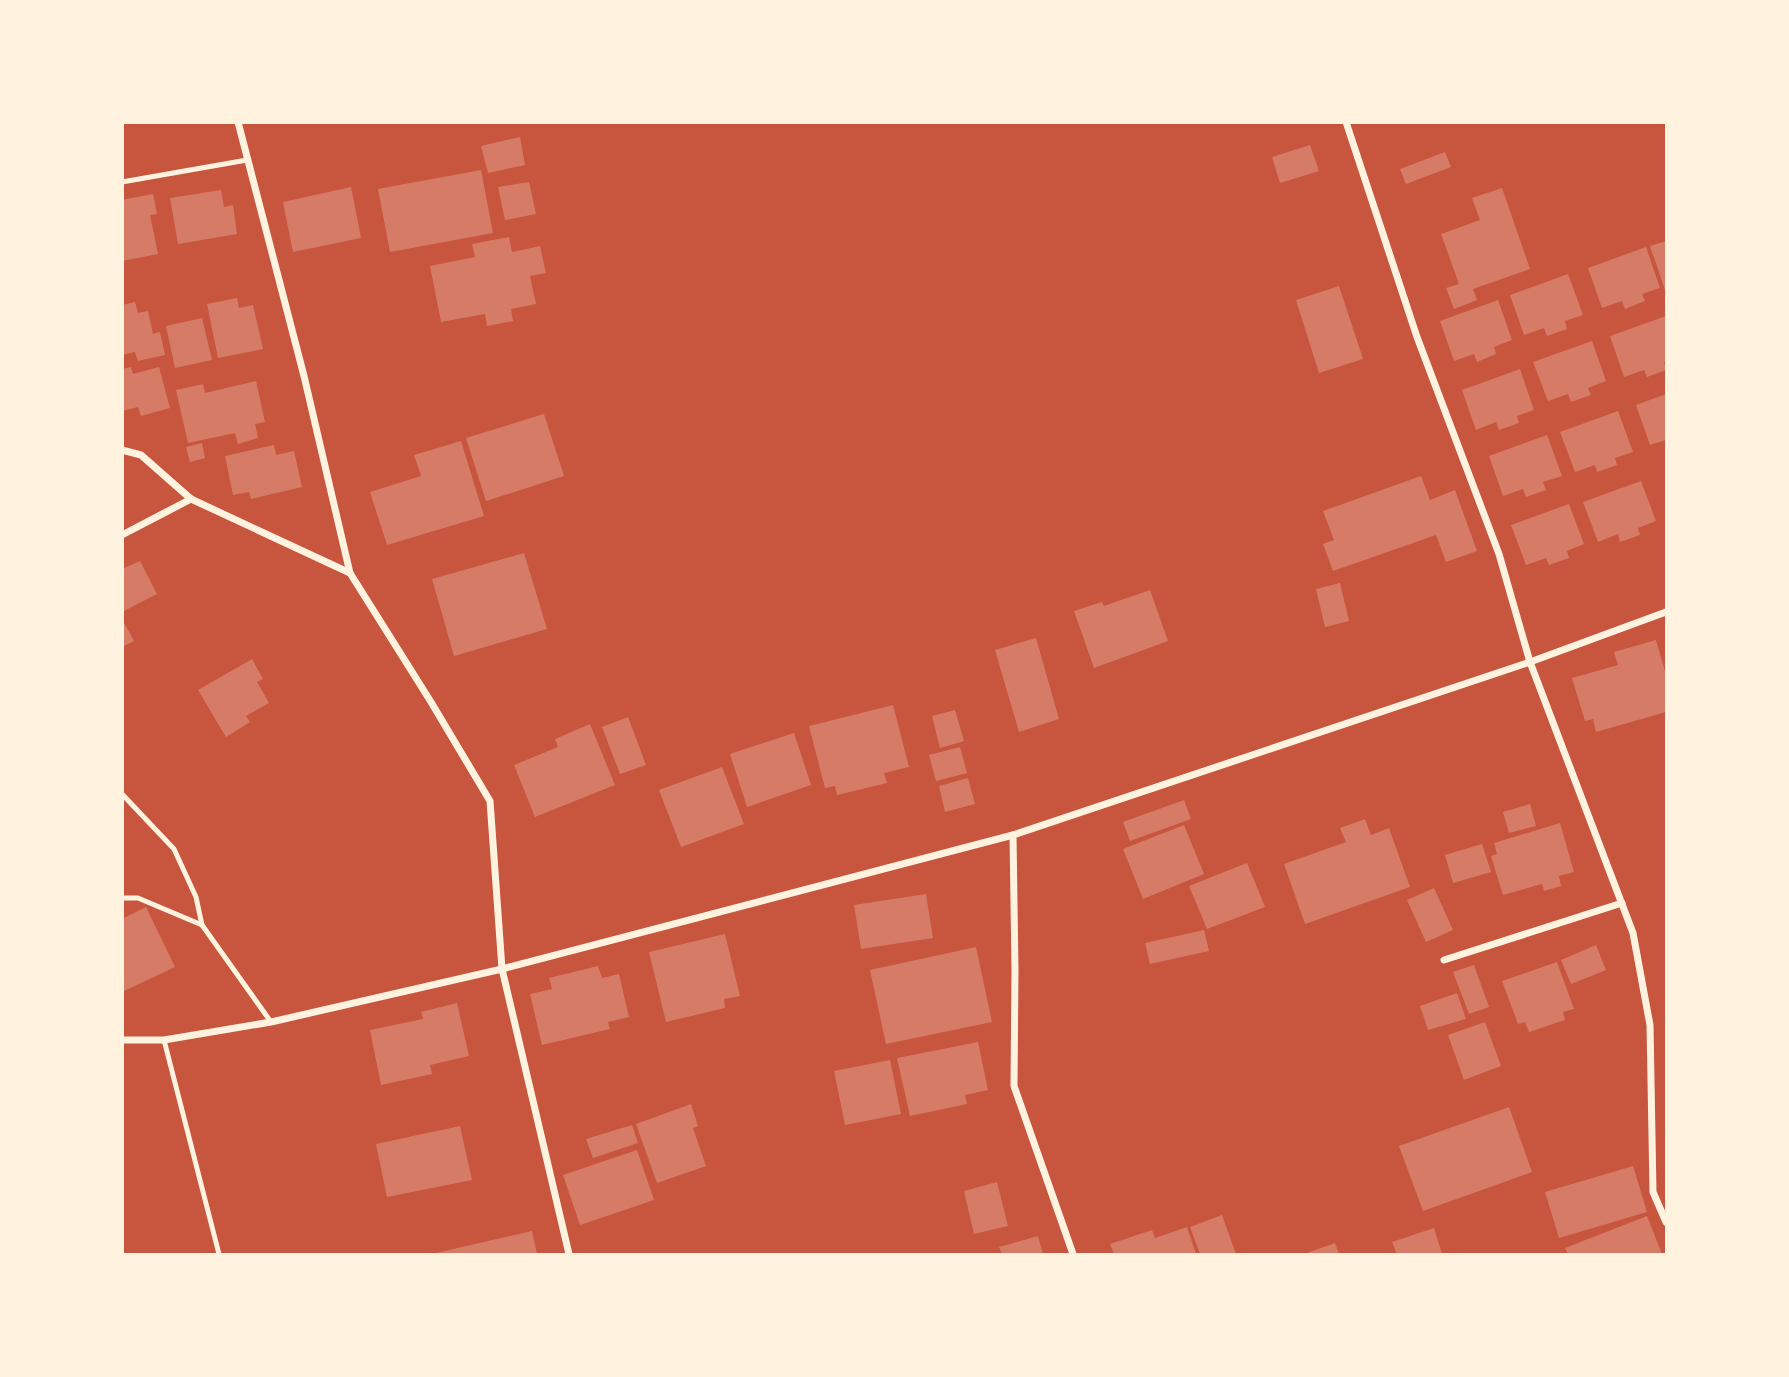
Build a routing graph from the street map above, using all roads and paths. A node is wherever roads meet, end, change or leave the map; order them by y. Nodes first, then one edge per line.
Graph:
1 (237, 122) edge
2 (1346, 122) edge
3 (247, 160) junction
4 (122, 182) edge
5 (122, 450) edge
6 (191, 499) junction
7 (122, 535) edge
8 (350, 573) junction
9 (1667, 612) edge
10 (1530, 662) junction
11 (122, 794) edge
12 (1013, 835) junction
13 (122, 898) edge
14 (1622, 904) junction
15 (202, 925) junction
16 (1444, 960) dead end
17 (502, 969) junction
18 (271, 1022) junction
19 (122, 1040) edge
20 (164, 1040) junction
21 (1667, 1222) edge
22 (219, 1255) edge
23 (569, 1255) edge
24 (1073, 1255) edge

1 - 3 street
2 - 10 street
3 - 4 lane
3 - 8 street
5 - 6 street
6 - 7 street
6 - 8 street
8 - 17 street
9 - 10 street
10 - 12 street
10 - 14 street
11 - 15 lane
12 - 17 street
12 - 24 street
13 - 15 lane
14 - 16 street
14 - 21 street
15 - 18 lane
17 - 18 street
17 - 23 street
18 - 20 street
19 - 20 street
20 - 22 lane

